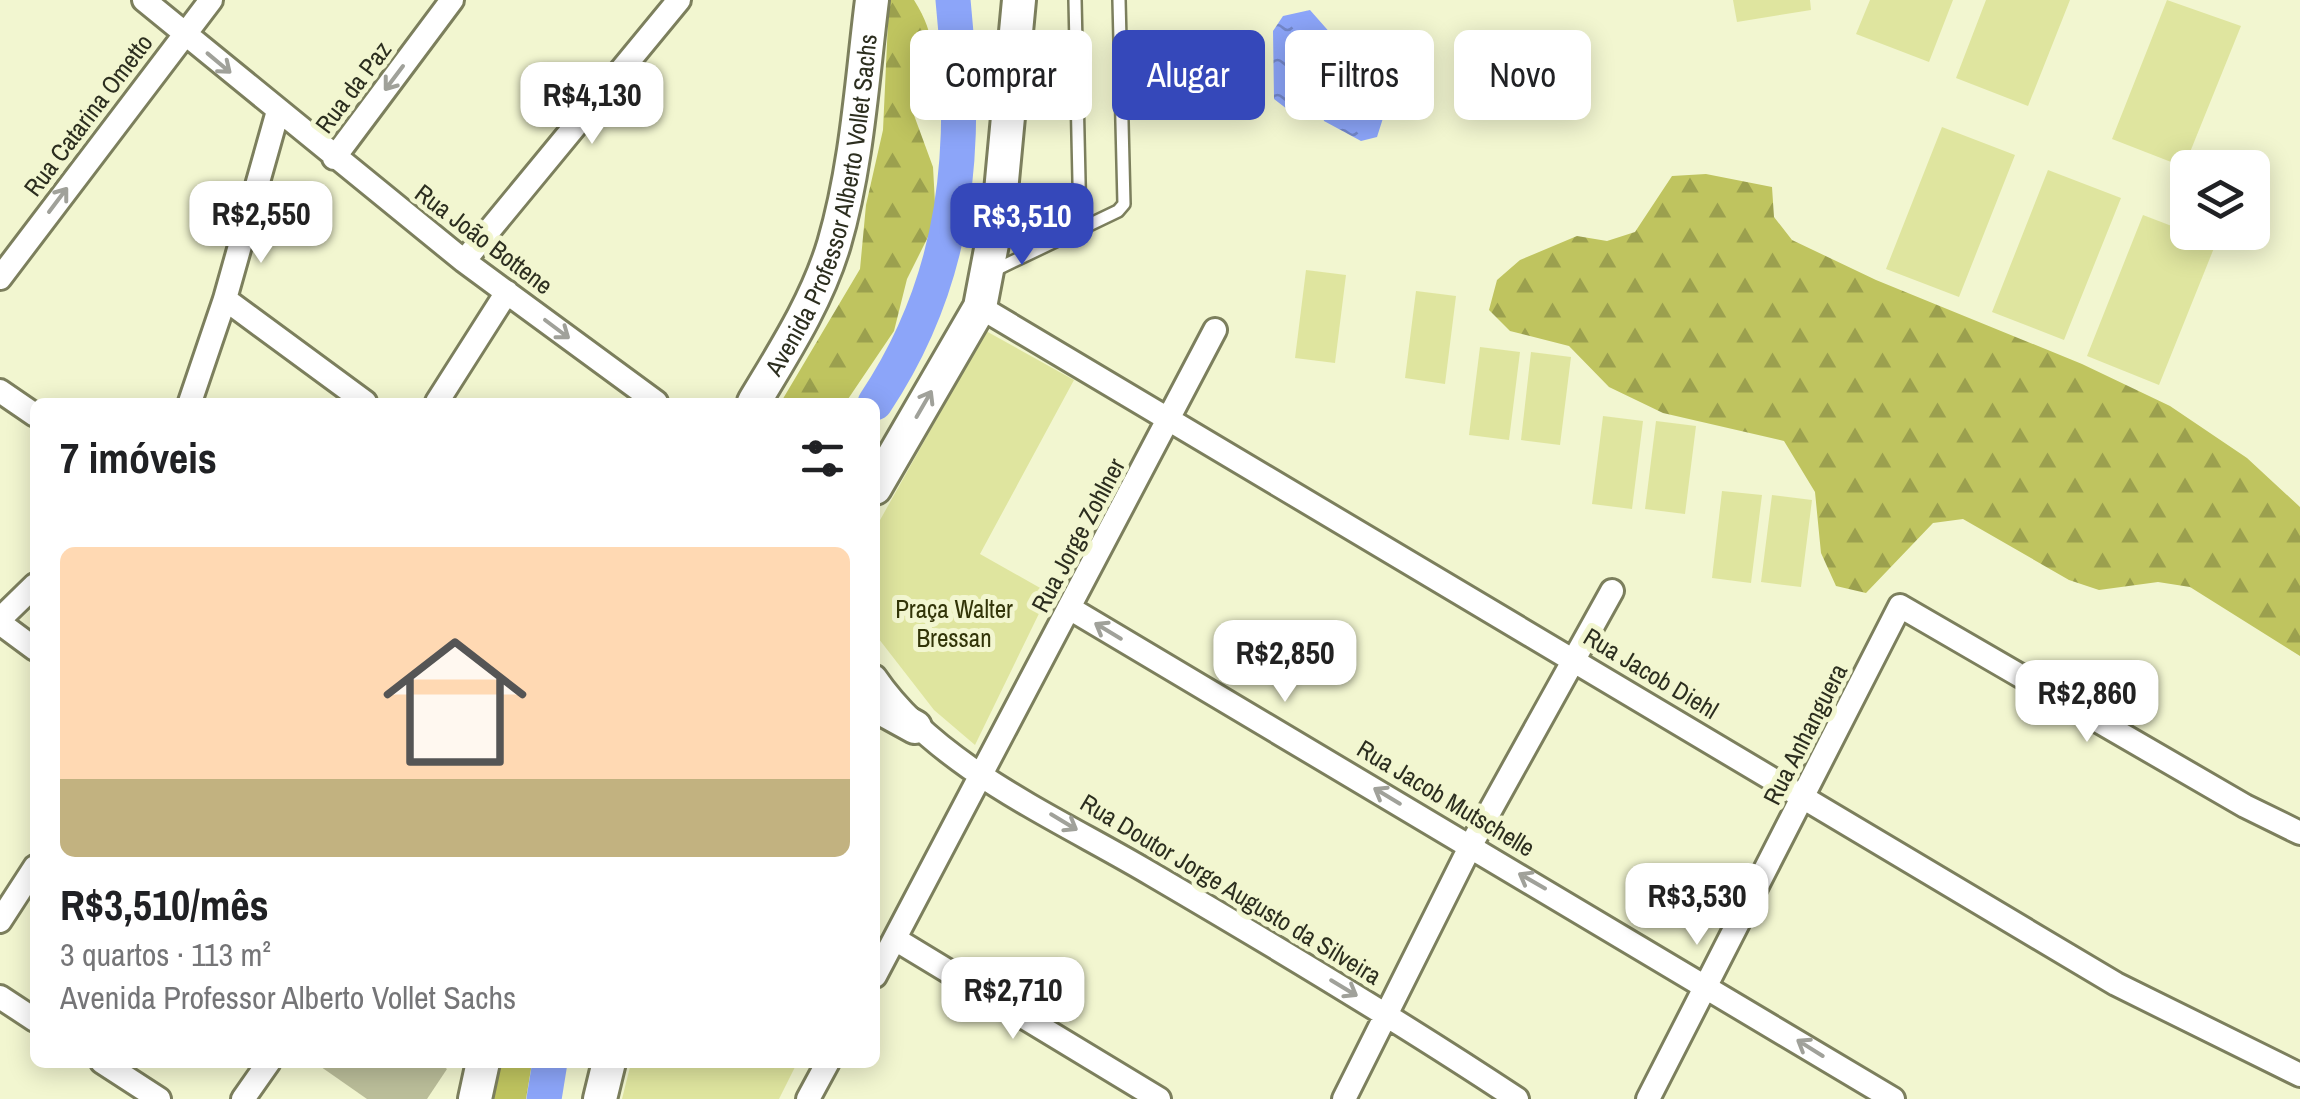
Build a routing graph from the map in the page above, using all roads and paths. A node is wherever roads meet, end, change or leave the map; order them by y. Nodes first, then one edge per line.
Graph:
1 (144, 0) edge
2 (211, 0) edge
3 (452, 0) edge
4 (679, 0) edge
5 (872, 0) edge
6 (1018, 0) edge
7 (1075, 0) edge
8 (1119, 0) edge
9 (184, 33) junction
10 (278, 112) junction
11 (334, 158) junction
12 (1080, 226) junction
13 (464, 260) junction
14 (989, 273) junction
15 (0, 277) edge
16 (508, 292) junction
17 (224, 299) junction
18 (980, 307) junction
19 (1215, 330) dead end
20 (0, 390) edge
21 (191, 398) edge
22 (360, 398) edge
23 (440, 398) edge
24 (651, 398) edge
25 (756, 398) edge
26 (30, 411) edge
27 (1169, 420) junction
28 (880, 479) edge
29 (30, 590) edge
30 (1612, 591) dead end
31 (1071, 609) junction
32 (0, 621) edge
33 (30, 645) edge
34 (1572, 658) junction
35 (880, 684) edge
36 (880, 709) edge
37 (880, 720) edge
38 (915, 728) junction
39 (980, 773) junction
40 (1804, 796) junction
41 (2300, 833) edge
42 (1472, 845) junction
43 (30, 875) edge
44 (0, 921) edge
45 (895, 939) junction
46 (880, 967) edge
47 (1707, 984) junction
48 (0, 997) edge
49 (1389, 1014) junction
50 (30, 1017) edge
51 (111, 1068) edge
52 (265, 1068) edge
53 (482, 1068) edge
54 (608, 1068) edge
55 (825, 1068) edge
56 (2300, 1075) edge
57 (158, 1099) edge
58 (243, 1099) edge
59 (476, 1099) edge
60 (600, 1099) edge
61 (808, 1099) edge
62 (1159, 1099) edge
63 (1344, 1099) edge
64 (1517, 1099) edge
65 (1648, 1099) edge
66 (1893, 1099) edge

1 - 9 street, Rua João Bottene
2 - 9 street, Rua Catarina Ometto
3 -> 11 street, Rua da Paz
4 - 13 street
5 - 25 main road, Avenida Professor Alberto Vollet Sachs
6 - 14 main road
7 - 12 lane
8 - 12 lane
9 -> 10 street, Rua João Bottene
15 -> 9 street, Rua Catarina Ometto
10 - 11 street, Rua João Bottene
10 - 17 street
11 - 13 street, Rua João Bottene
12 - 14 lane
13 - 16 street, Rua João Bottene
14 - 18 main road
16 - 23 street
16 -> 24 street, Rua João Bottene
17 - 21 street
17 - 22 street
18 - 27 street, Rua Jacob Diehl
28 -> 18 main road
19 - 27 street, Rua Jorge Zohlner
20 - 26 street
27 - 31 street, Rua Jorge Zohlner
27 - 34 street, Rua Jacob Diehl
29 - 32 street
30 - 34 street
31 - 39 street, Rua Jorge Zohlner
42 -> 31 street, Rua Jacob Mutschelle
32 - 33 street
34 - 40 street, Rua Jacob Diehl
34 - 42 street
35 - 38 street, Rua Doutor Jorge Augusto da Silveira
36 - 38 main road
37 - 38 street, Rua Doutor Jorge Augusto da Silveira
38 - 39 street, Rua Doutor Jorge Augusto da Silveira
39 - 45 street, Rua Jorge Zohlner
39 -> 49 street, Rua Doutor Jorge Augusto da Silveira
40 - 41 street, Rua Anhanguera
40 - 47 street, Rua Anhanguera
40 - 56 street, Rua Jacob Diehl
47 -> 42 street, Rua Jacob Mutschelle
42 - 49 street
43 - 44 street
45 - 46 street, Rua Jorge Zohlner
45 - 62 street
47 - 65 street, Rua Anhanguera
66 -> 47 street, Rua Jacob Mutschelle
48 - 50 street
49 - 63 street
49 - 64 street, Rua Doutor Jorge Augusto da Silveira
51 - 57 street
52 - 58 street
53 - 59 main road
54 - 60 main road
55 - 61 street

